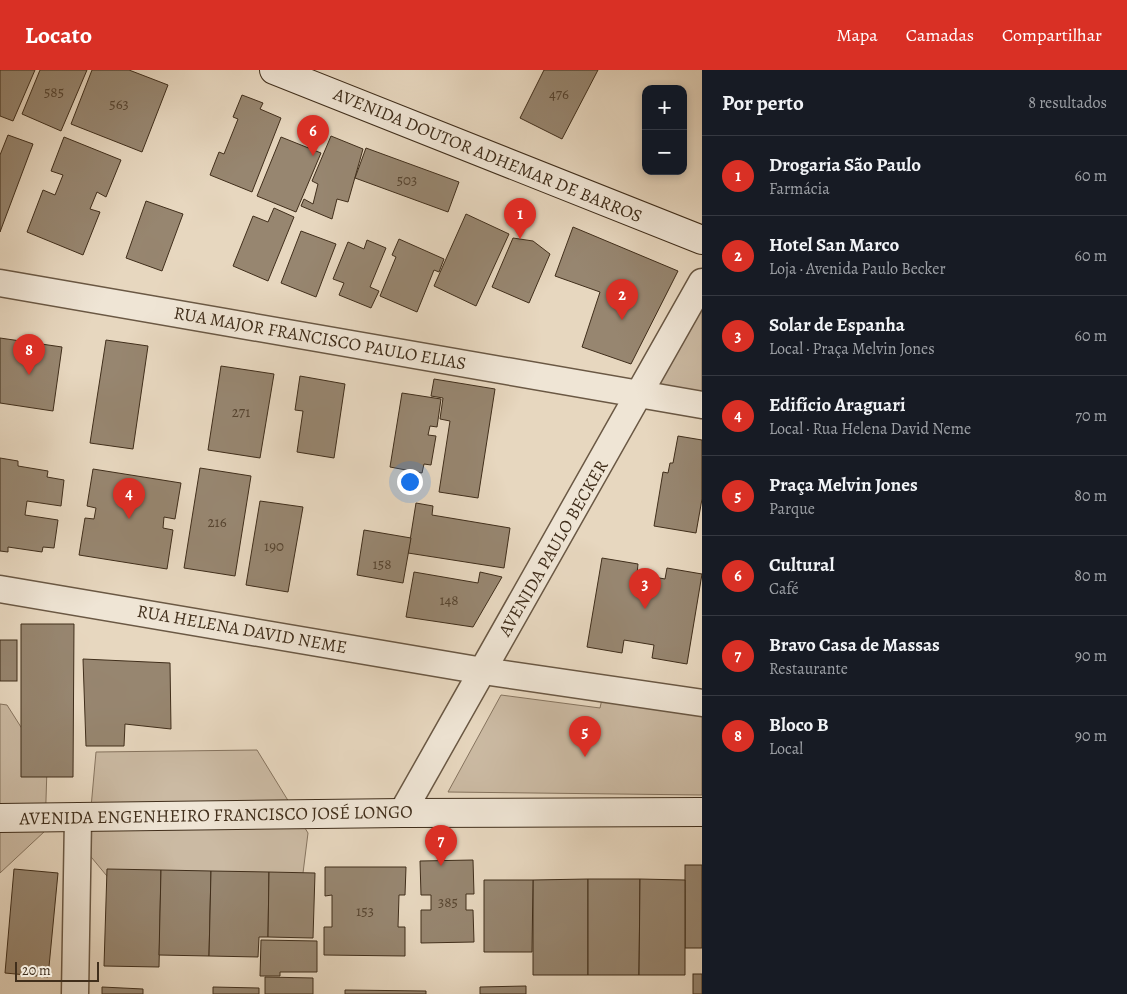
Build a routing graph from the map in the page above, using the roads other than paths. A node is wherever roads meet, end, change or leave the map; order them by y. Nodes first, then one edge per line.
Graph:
1 (274, 70) edge
2 (702, 240) edge
3 (702, 282) edge
4 (0, 283) edge
5 (640, 394) junction
6 (702, 405) edge
7 (0, 589) edge
8 (483, 671) junction
9 (702, 703) edge
10 (402, 812) junction
11 (702, 812) edge
12 (0, 818) edge
13 (78, 818) junction
14 (75, 994) edge

1 - 2 street, AVENIDA DOUTOR ADHEMAR DE BARROS
3 - 5 street, AVENIDA PAULO BECKER
4 - 5 street, RUA MAJOR FRANCISCO PAULO ELIAS
5 - 6 street, RUA MAJOR FRANCISCO PAULO ELIAS
5 - 8 street, AVENIDA PAULO BECKER
7 - 8 street, RUA HELENA DAVID NEME
8 - 9 street, RUA HELENA DAVID NEME
8 - 10 street, AVENIDA PAULO BECKER
10 - 11 street, AVENIDA ENGENHEIRO FRANCISCO JOSÉ LONGO
10 - 13 street, AVENIDA ENGENHEIRO FRANCISCO JOSÉ LONGO
12 - 13 street, AVENIDA ENGENHEIRO FRANCISCO JOSÉ LONGO
13 - 14 street

